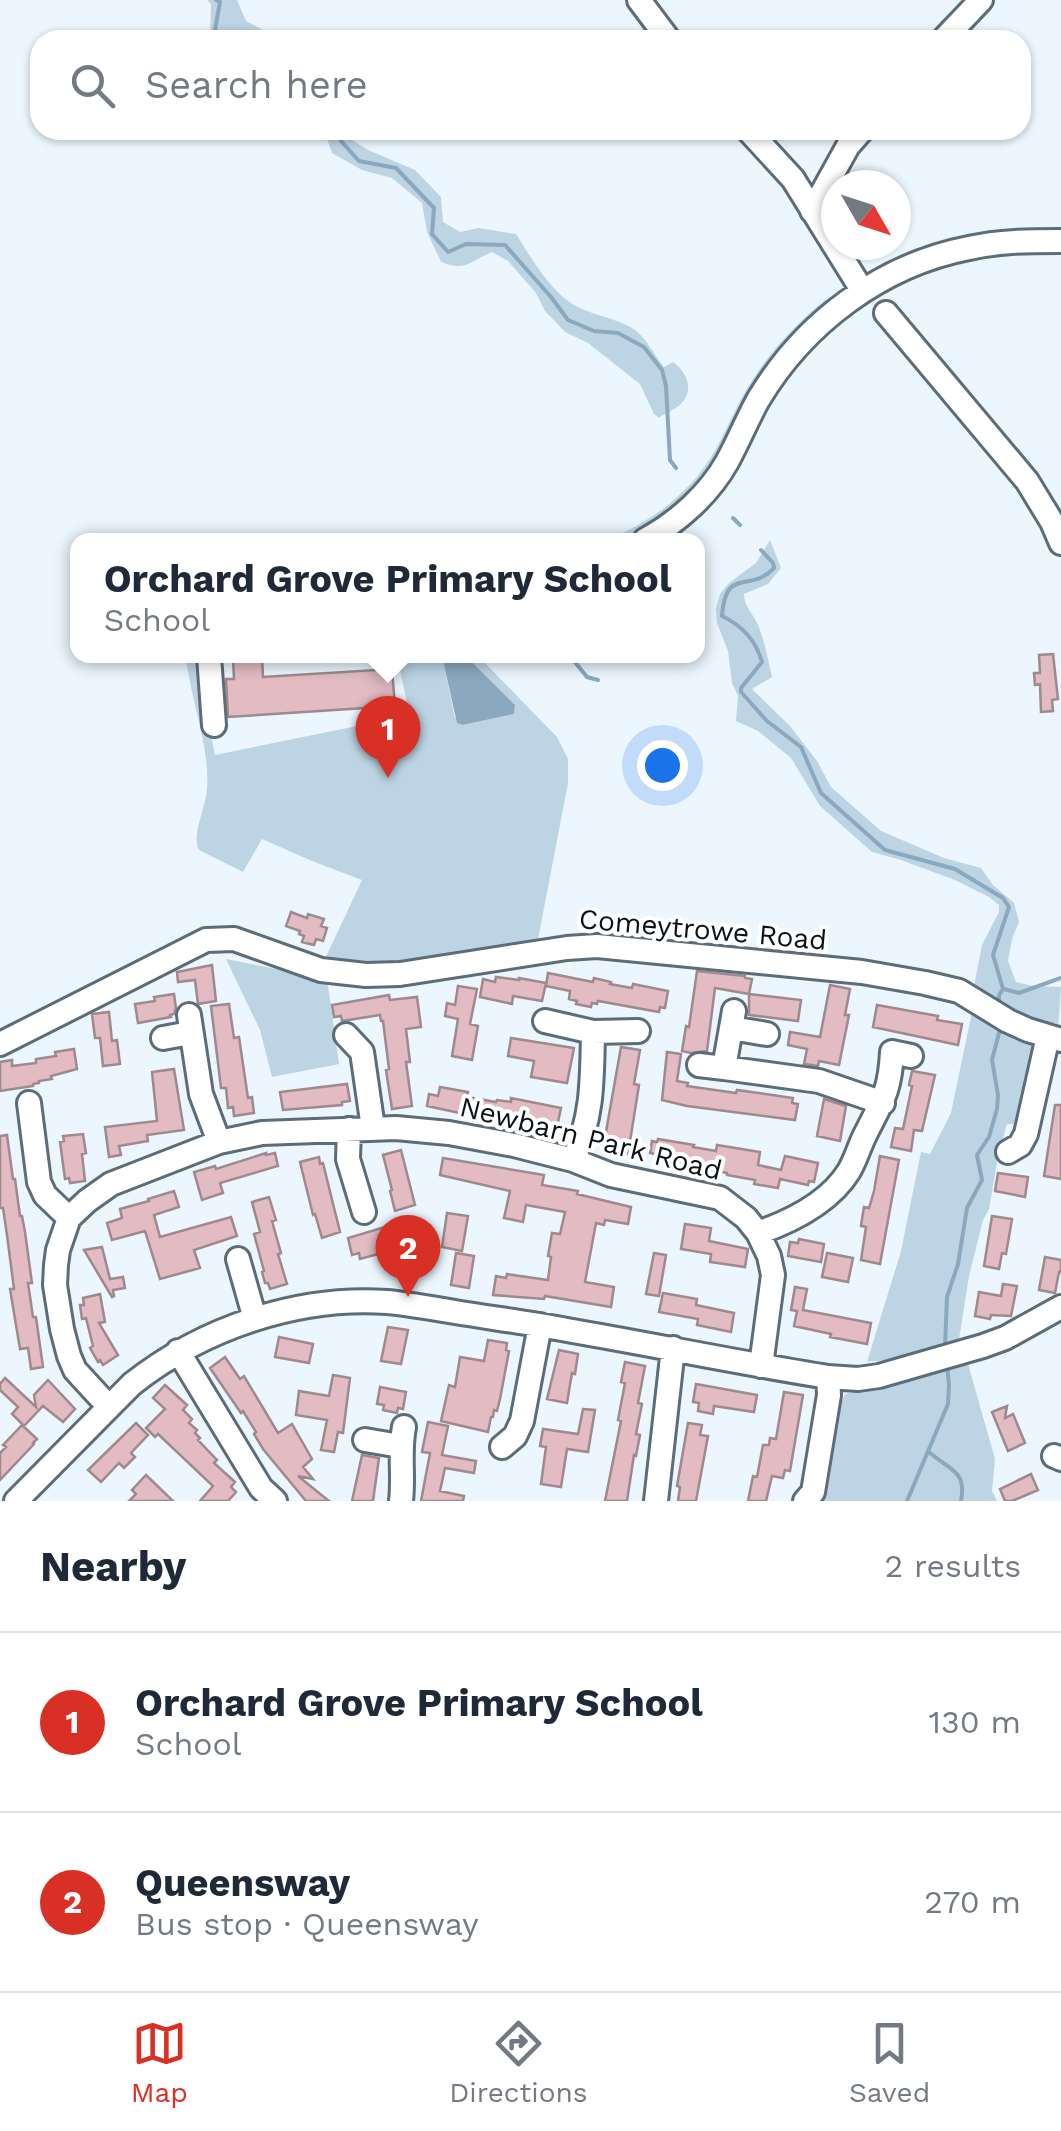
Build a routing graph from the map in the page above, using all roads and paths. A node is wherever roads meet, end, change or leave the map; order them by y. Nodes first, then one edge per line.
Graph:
1 (639, 0) edge
2 (981, 0) edge
3 (662, 30) edge
4 (952, 30) edge
5 (757, 140) edge
6 (853, 140) edge
7 (812, 211) junction
8 (1061, 241) edge
9 (862, 290) junction
10 (886, 314) dead end
11 (656, 533) edge
12 (1061, 543) edge
13 (210, 663) edge
14 (214, 725) dead end
15 (545, 1021) dead end
16 (593, 1032) junction
17 (638, 1032) dead end
18 (767, 1034) dead end
19 (346, 1035) dead end
20 (162, 1038) dead end
21 (1055, 1038) edge
22 (0, 1044) edge
23 (891, 1052) dead end
24 (698, 1065) dead end
25 (724, 1068) junction
26 (883, 1103) junction
27 (37, 1116) dead end
28 (373, 1128) junction
29 (349, 1129) junction
30 (219, 1142) junction
31 (1008, 1152) dead end
32 (572, 1160) junction
33 (367, 1197) dead end
34 (70, 1218) junction
35 (758, 1233) junction
36 (238, 1259) dead end
37 (1061, 1307) edge
38 (254, 1320) junction
39 (540, 1325) junction
40 (673, 1348) junction
41 (178, 1351) junction
42 (761, 1366) junction
43 (828, 1377) junction
44 (109, 1407) junction
45 (366, 1440) dead end
46 (502, 1447) dead end
47 (261, 1497) edge
48 (16, 1501) edge
49 (401, 1501) edge
50 (656, 1501) edge
51 (805, 1501) edge

1 - 3 street
2 - 4 street
5 - 7 street
6 - 7 street
7 - 9 street
8 - 9 street
9 - 11 street
10 - 12 street
13 - 14 street
15 - 16 street
16 - 17 street
16 - 32 street
18 - 25 street
19 - 28 street
20 - 30 street
21 - 22 street, Comeytrowe Road
21 - 31 street
23 - 26 street
24 - 25 street
25 - 26 street
26 - 35 street
27 - 34 street
28 - 29 street, Newbarn Park Road
28 - 32 street, Newbarn Park Road
29 - 30 street, Newbarn Park Road
29 - 33 street
30 - 34 street, Newbarn Park Road
32 - 35 street, Newbarn Park Road
34 - 44 street
35 - 42 street
36 - 38 street
37 - 43 street
38 - 39 street
38 - 41 street
39 - 40 street
39 - 46 street
40 - 42 street
40 - 50 street
41 - 44 street
41 - 47 street
42 - 43 street
43 - 51 street
44 - 48 street
45 - 49 street

